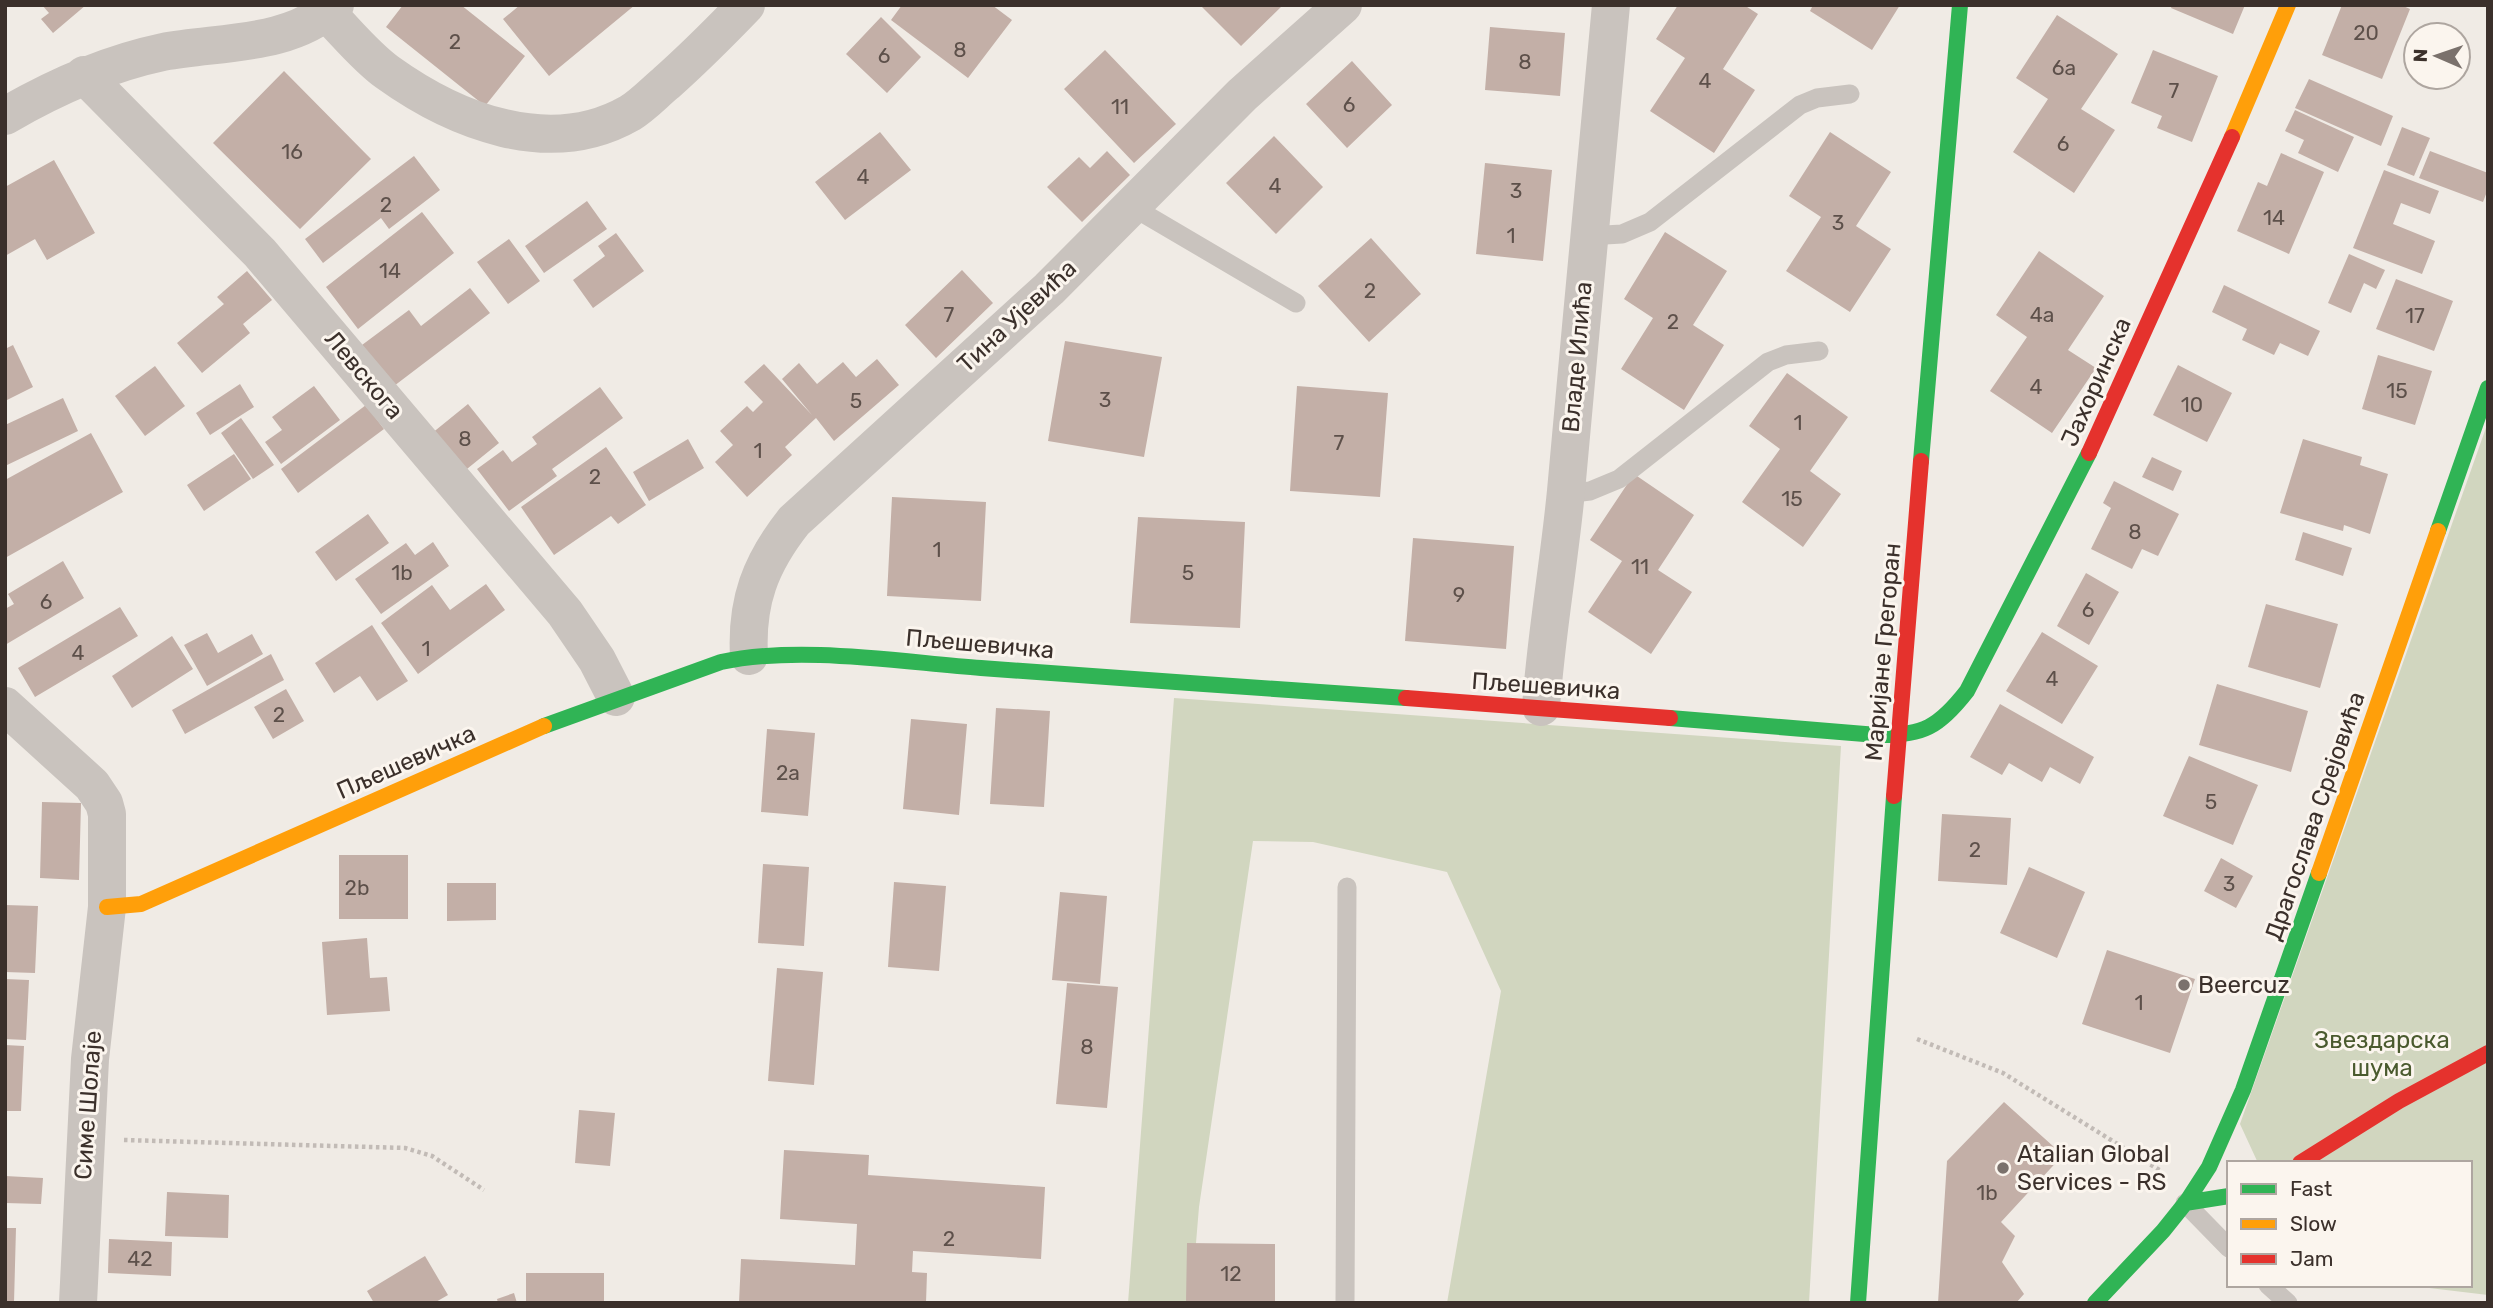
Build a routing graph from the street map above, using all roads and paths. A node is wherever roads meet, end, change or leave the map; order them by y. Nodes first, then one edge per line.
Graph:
1 (746, 5) edge
2 (1343, 5) edge
3 (1611, 5) edge
4 (1961, 5) edge
5 (2288, 5) edge
6 (331, 9) edge
7 (84, 75) junction
8 (1850, 94) dead end
9 (5, 116) edge
10 (1131, 206) junction
11 (1588, 236) junction
12 (1296, 303) dead end
13 (1819, 351) dead end
14 (2488, 388) edge
15 (1565, 494) junction
16 (749, 656) junction
17 (616, 697) junction
18 (5, 706) edge
19 (1541, 708) junction
20 (1898, 736) junction
21 (1347, 887) dead end
22 (107, 907) junction
23 (1920, 1039) dead end
24 (2488, 1053) edge
25 (85, 1139) junction
26 (2303, 1161) edge
27 (2162, 1172) dead end
28 (484, 1190) dead end
29 (2227, 1196) edge
30 (2185, 1203) junction
31 (2227, 1246) edge
32 (2270, 1287) edge
33 (78, 1303) edge
34 (1345, 1303) edge
35 (1858, 1303) edge
36 (2095, 1303) edge
37 (2288, 1303) edge

1 - 6 street
2 - 10 street, Тина Ујевића
3 - 11 street, Владе Илића
4 - 20 street, Маријане Грегоран
5 - 20 street, Јахоринска
6 - 7 street
7 - 9 street
7 - 17 street, Левскога
8 - 11 lane
10 - 12 lane
10 - 16 street, Тина Ујевића
11 - 15 street, Владе Илића
13 - 15 lane
14 - 30 street, Драгослава Срејовића
15 - 19 street, Владе Илића
16 - 17 street, Пљешевичка
16 - 19 street, Пљешевичка
17 - 22 street, Пљешевичка
18 - 22 street, Симе Шолаје
19 - 20 street, Пљешевичка
20 - 35 street, Маријане Грегоран
21 - 34 lane
22 - 25 street, Симе Шолаје
23 - 27 path
24 - 26 street
25 - 28 path
25 - 33 street, Симе Шолаје
29 - 30 street
30 - 31 lane
30 - 36 street, Драгослава Срејовића
32 - 37 lane

